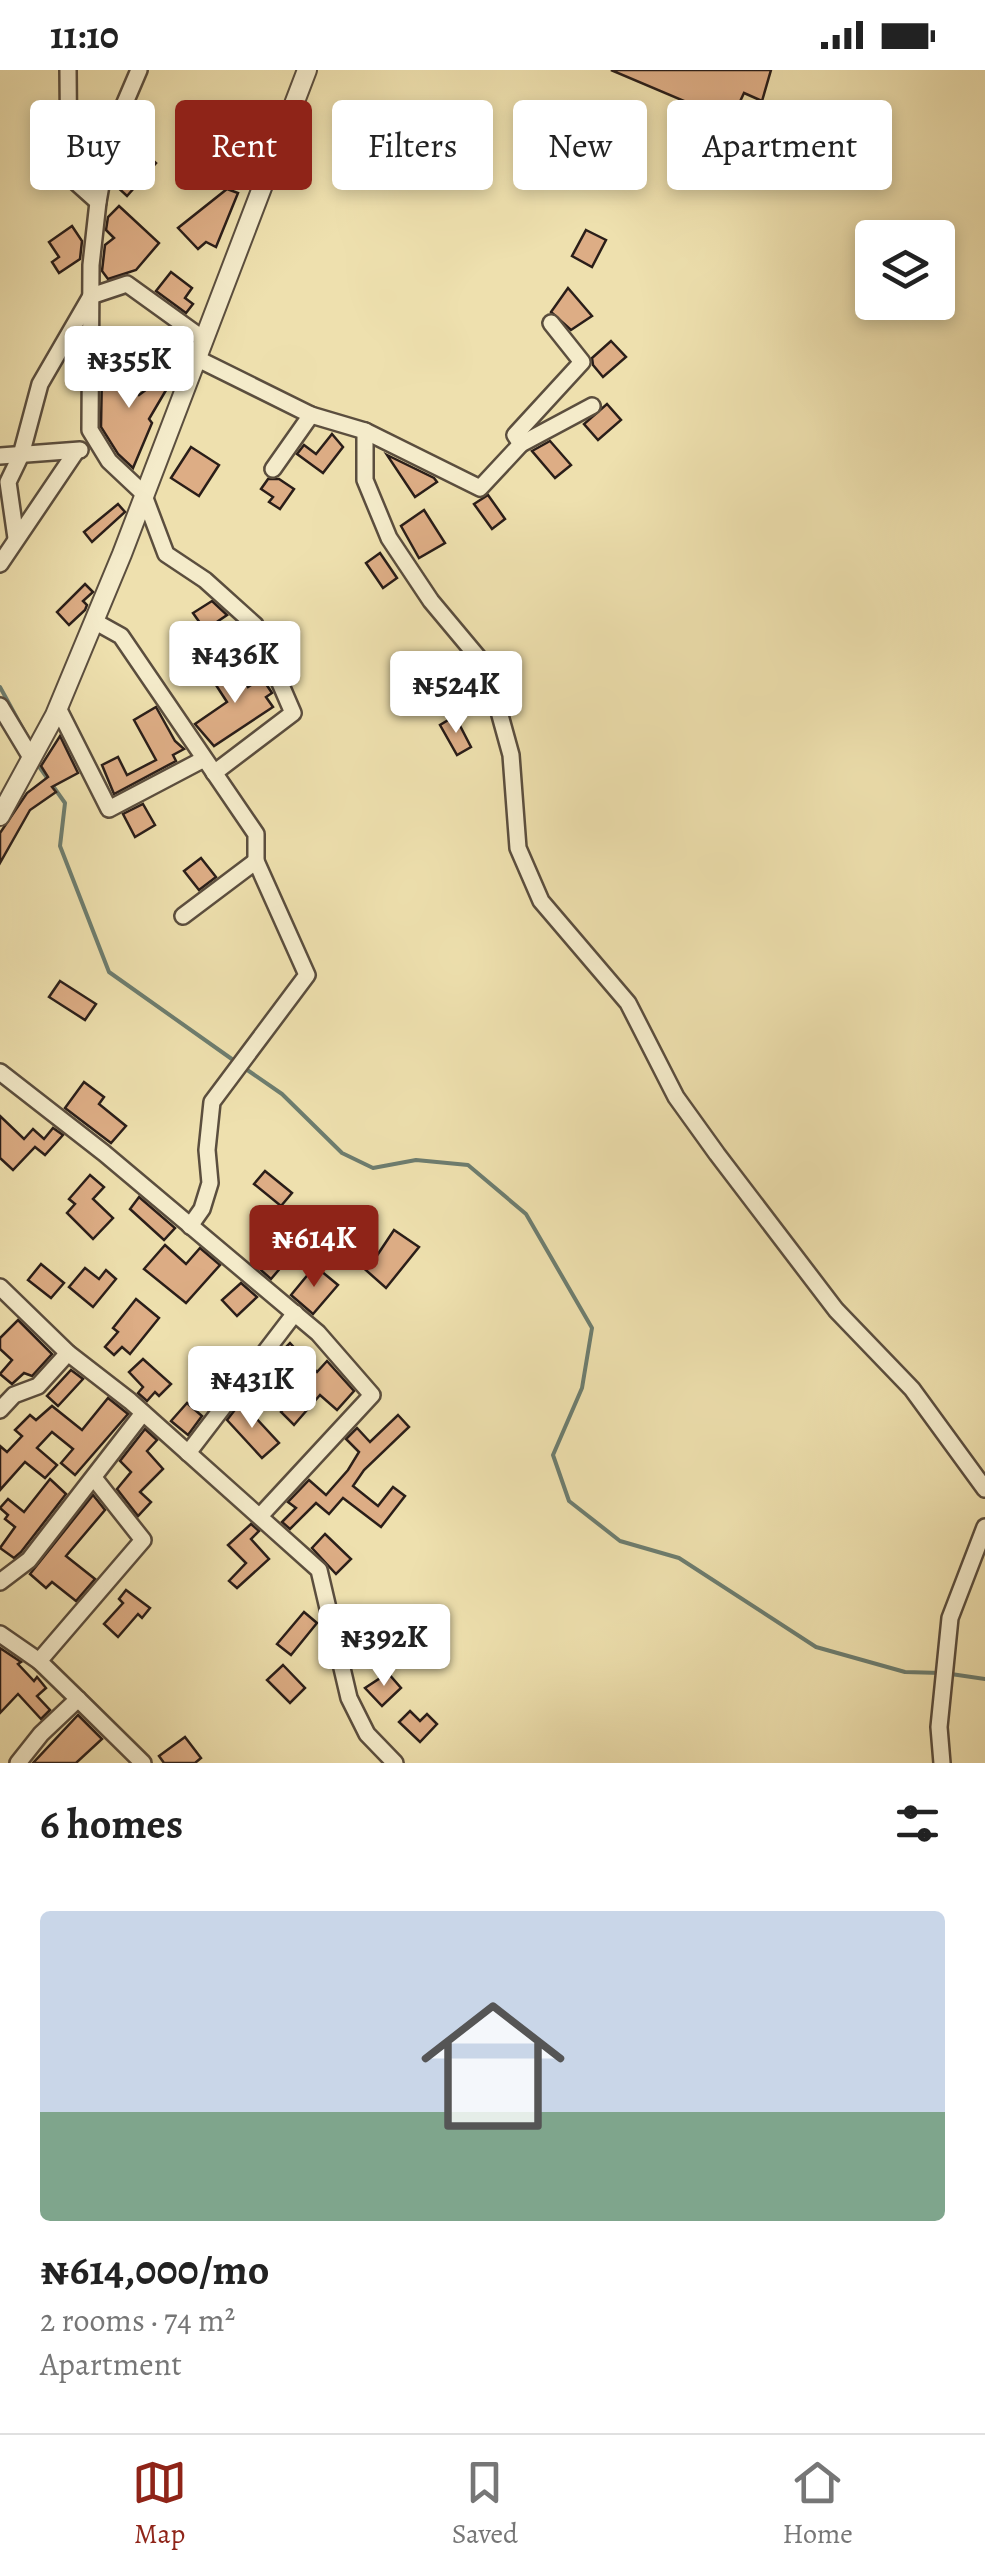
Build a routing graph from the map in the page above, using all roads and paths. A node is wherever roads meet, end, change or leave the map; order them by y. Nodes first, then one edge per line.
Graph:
1 (68, 70) edge
2 (139, 70) edge
3 (307, 70) edge
4 (98, 202) junction
5 (91, 296) junction
6 (551, 323) dead end
7 (202, 338) junction
8 (196, 358) junction
9 (592, 406) dead end
10 (310, 415) junction
11 (365, 431) junction
12 (96, 440) junction
13 (521, 444) junction
14 (75, 453) junction
15 (21, 455) junction
16 (0, 456) edge
17 (274, 469) dead end
18 (143, 493) junction
19 (16, 538) junction
20 (0, 564) edge
21 (94, 621) junction
22 (0, 706) edge
23 (58, 708) junction
24 (32, 759) junction
25 (209, 766) junction
26 (0, 816) edge
27 (256, 861) junction
28 (183, 916) dead end
29 (0, 1072) edge
30 (190, 1226) junction
31 (0, 1287) edge
32 (295, 1313) junction
33 (68, 1353) junction
34 (0, 1410) edge
35 (143, 1413) junction
36 (188, 1454) junction
37 (94, 1478) junction
38 (985, 1489) edge
39 (261, 1515) junction
40 (985, 1527) edge
41 (0, 1582) edge
42 (0, 1634) edge
43 (39, 1661) junction
44 (78, 1699) junction
45 (18, 1763) edge
46 (143, 1763) edge
47 (395, 1763) edge
48 (942, 1763) edge

1 - 4 street
2 - 4 street
3 - 7 street
4 - 5 street
5 - 7 street
5 - 12 street
5 - 15 street
6 - 13 street
7 - 8 street
8 - 10 street
8 - 18 street
9 - 13 street
10 - 11 street
10 - 17 street
11 - 13 street
11 - 38 street
12 - 14 street
12 - 18 street
14 - 15 street
14 - 19 street
15 - 16 street
15 - 19 street
18 - 21 street
18 - 25 street
19 - 20 street
21 - 23 street
21 - 25 street
22 - 24 street
23 - 24 street
23 - 25 street
24 - 26 street
25 - 27 street
27 - 28 street
27 - 30 street
29 - 30 street
30 - 32 street
31 - 33 street
32 - 36 street
32 - 39 street
33 - 34 street
33 - 35 street
35 - 36 street
35 - 37 street
36 - 39 street
37 - 41 street
37 - 43 street
39 - 47 street
40 - 48 street
42 - 43 street
43 - 44 street
44 - 45 street
44 - 46 street

